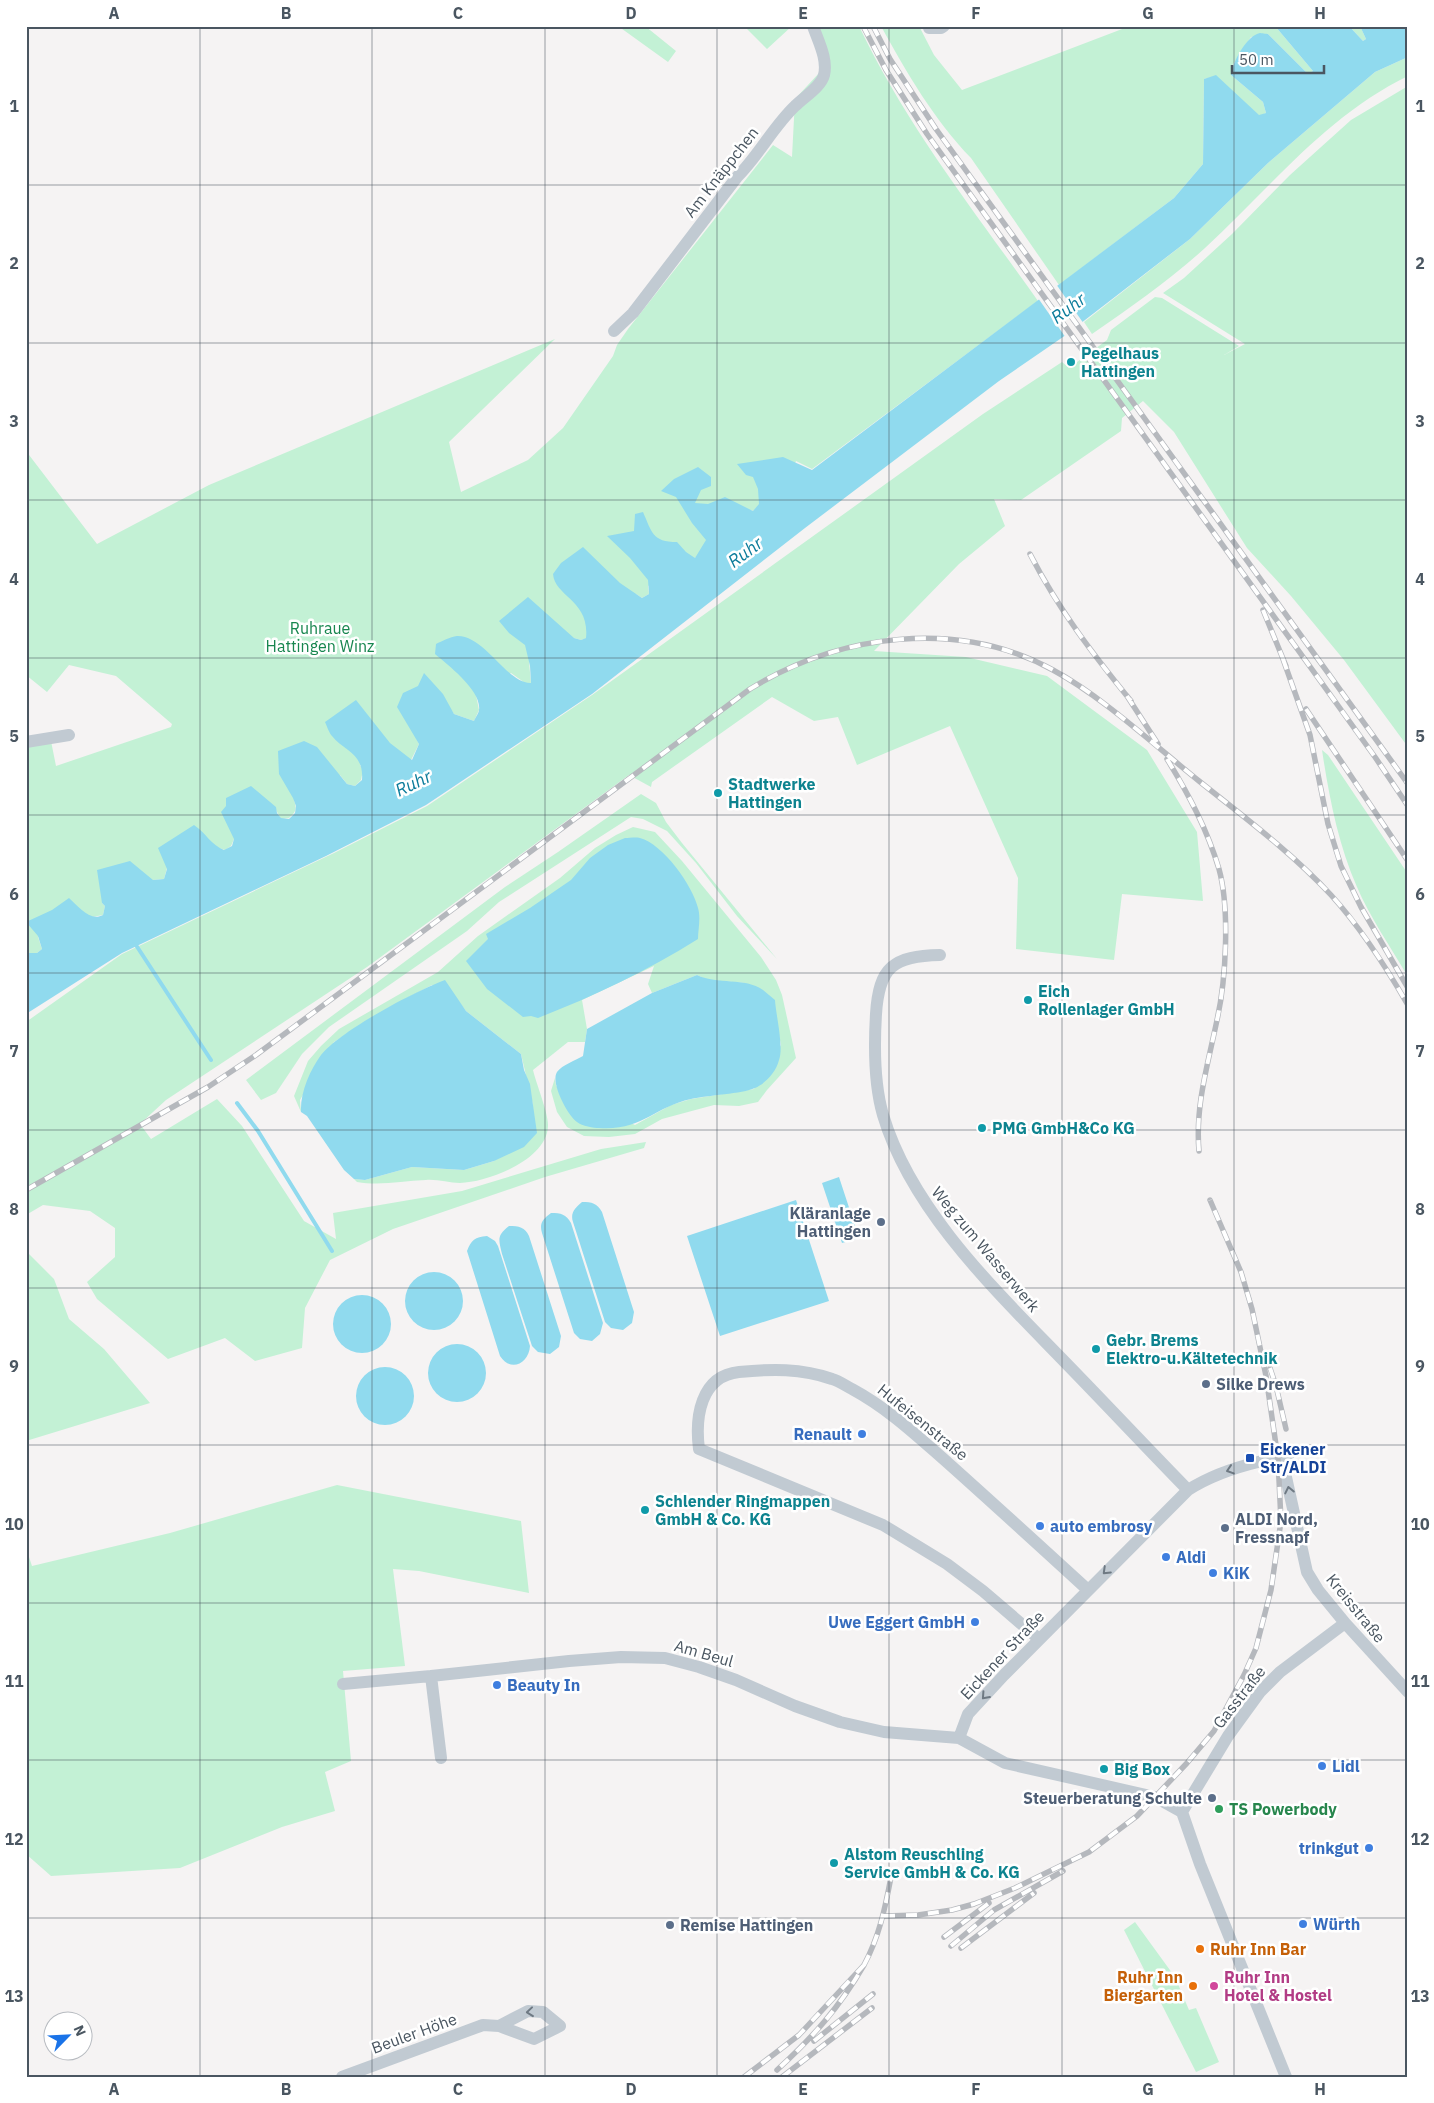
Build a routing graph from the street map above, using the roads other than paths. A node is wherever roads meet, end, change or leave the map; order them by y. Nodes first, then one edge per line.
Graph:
1 (813, 26) edge
2 (944, 26) edge
3 (929, 28) dead end
4 (614, 331) dead end
5 (69, 735) dead end
6 (26, 742) edge
7 (940, 955) dead end
8 (1283, 1457) joint
9 (1188, 1490) junction
10 (1088, 1590) junction
11 (1345, 1623) junction
12 (1039, 1639) junction
13 (431, 1676) junction
14 (343, 1684) dead end
15 (1408, 1692) edge
16 (959, 1738) junction
17 (441, 1758) dead end
18 (1182, 1812) junction
19 (499, 2026) dead end
20 (356, 2074) edge
21 (342, 2077) edge
22 (1286, 2077) edge

1 - 4 street, Am Knäppchen
2 - 3 street
5 - 6 street
7 - 9 street, Weg zum Wasserwerk
8 -> 9 street, Eickener Straße
11 -> 8 street, Kreisstraße
9 -> 10 street, Eickener Straße
10 - 12 street, Eickener Straße
10 - 12 street, Hufeisenstraße
11 - 15 street, Kreisstraße
11 - 18 street, Gasstraße
12 -> 16 street, Eickener Straße
13 - 14 street, Am Beul
13 - 16 street, Am Beul
13 - 17 street
16 - 18 street
18 - 22 street
19 - 20 street, Beuler Höhe
20 - 21 street, Beuler Höhe

